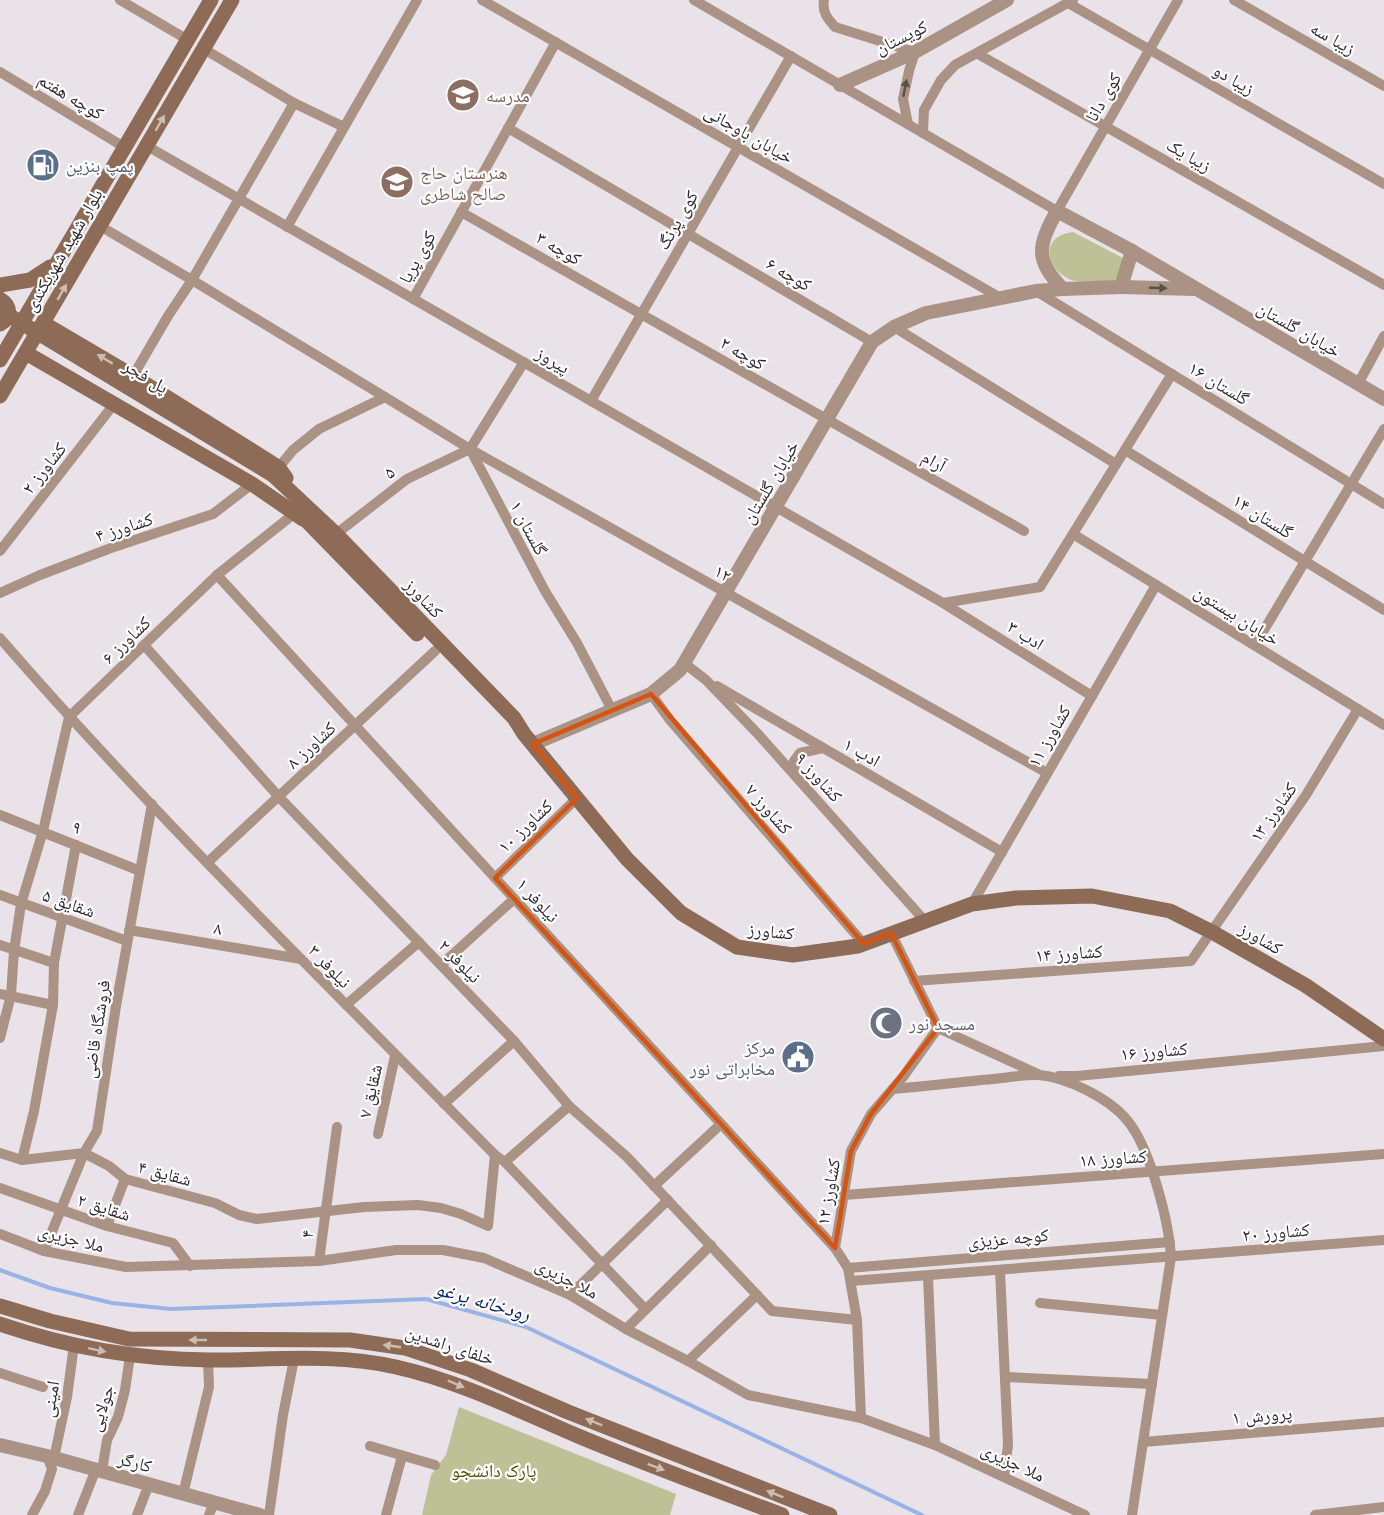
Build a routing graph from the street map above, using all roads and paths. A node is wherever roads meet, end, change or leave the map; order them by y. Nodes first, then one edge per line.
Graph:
1 (120, 0) edge
2 (211, 0) edge
3 (232, 0) edge
4 (417, 0) edge
5 (482, 0) edge
6 (694, 0) edge
7 (824, 0) edge
8 (1007, 0) edge
9 (1178, 0) edge
10 (1234, 0) edge
11 (1071, 2) edge
12 (188, 40) junction
13 (556, 42) junction
14 (204, 49) junction
15 (1149, 50) junction
16 (915, 52) junction
17 (978, 54) junction
18 (791, 56) junction
19 (0, 72) edge
20 (840, 85) junction
21 (1384, 86) edge
22 (294, 103) junction
23 (908, 124) junction
24 (1106, 126) junction
25 (344, 127) junction
26 (508, 128) junction
27 (923, 133) junction
28 (124, 147) junction
29 (147, 147) junction
30 (738, 147) junction
31 (1384, 184) edge
32 (238, 199) junction
33 (1057, 211) junction
34 (461, 212) junction
35 (100, 226) junction
36 (287, 226) junction
37 (688, 234) junction
38 (1132, 251) junction
39 (57, 261) junction
40 (192, 280) junction
41 (0, 285) edge
42 (1384, 285) edge
43 (1121, 287) junction
44 (1063, 289) junction
45 (1196, 290) junction
46 (1036, 291) junction
47 (999, 297) junction
48 (0, 299) edge
49 (413, 299) junction
50 (0, 310) edge
51 (642, 314) junction
52 (0, 322) edge
53 (43, 322) junction
54 (894, 327) junction
55 (1384, 336) edge
56 (873, 342) junction
57 (26, 353) junction
58 (0, 360) edge
59 (524, 362) junction
60 (1172, 374) junction
61 (133, 376) junction
62 (1358, 384) junction
63 (0, 396) edge
64 (385, 397) junction
65 (1384, 399) edge
66 (591, 401) junction
67 (114, 404) junction
68 (828, 420) junction
69 (1384, 429) edge
70 (470, 449) junction
71 (1125, 450) junction
72 (1116, 464) junction
73 (273, 475) junction
74 (252, 484) junction
75 (1352, 484) junction
76 (1384, 504) edge
77 (776, 507) junction
78 (295, 513) junction
79 (314, 521) junction
80 (1024, 531) dead end
81 (336, 534) junction
82 (1073, 534) junction
83 (0, 551) edge
84 (1305, 561) junction
85 (217, 575) junction
86 (1156, 585) junction
87 (0, 593) edge
88 (725, 593) junction
89 (943, 603) junction
90 (1384, 610) edge
91 (0, 638) edge
92 (144, 645) junction
93 (1255, 645) junction
94 (435, 651) junction
95 (684, 663) junction
96 (706, 680) junction
97 (651, 694) junction
98 (1092, 696) junction
99 (1358, 709) junction
100 (612, 710) junction
101 (69, 717) junction
102 (1384, 725) edge
103 (356, 726) junction
104 (529, 739) junction
105 (823, 748) junction
106 (1047, 773) junction
107 (795, 774) junction
108 (279, 796) junction
109 (577, 798) junction
110 (152, 804) junction
111 (0, 815) edge
112 (43, 831) junction
113 (76, 845) junction
114 (1002, 852) junction
115 (208, 862) junction
116 (140, 871) junction
117 (495, 878) junction
118 (0, 895) edge
119 (514, 898) junction
120 (21, 904) junction
121 (972, 904) junction
122 (62, 918) junction
123 (924, 920) junction
124 (1212, 932) junction
125 (891, 933) junction
126 (128, 935) junction
127 (419, 942) junction
128 (864, 944) junction
129 (0, 945) edge
130 (14, 951) junction
131 (301, 959) junction
132 (54, 963) junction
133 (441, 965) junction
134 (914, 981) junction
135 (6, 994) edge
136 (53, 1005) junction
137 (345, 1005) junction
138 (938, 1028) junction
139 (0, 1038) edge
140 (1384, 1039) edge
141 (514, 1041) junction
142 (1384, 1046) edge
143 (395, 1056) junction
144 (1039, 1075) junction
145 (893, 1089) junction
146 (444, 1104) junction
147 (569, 1106) junction
148 (721, 1124) junction
149 (337, 1127) dead end
150 (378, 1134) dead end
151 (0, 1153) edge
152 (84, 1153) junction
153 (1384, 1154) edge
154 (495, 1155) junction
155 (22, 1160) junction
156 (506, 1162) junction
157 (1152, 1172) junction
158 (125, 1179) junction
159 (654, 1186) junction
160 (0, 1188) edge
161 (844, 1195) junction
162 (668, 1200) junction
163 (61, 1210) junction
164 (327, 1212) junction
165 (107, 1226) junction
166 (0, 1234) edge
167 (1384, 1240) edge
168 (1170, 1242) junction
169 (711, 1245) junction
170 (835, 1248) junction
171 (44, 1251) junction
172 (1171, 1257) junction
173 (319, 1262) junction
174 (601, 1263) junction
175 (190, 1266) junction
176 (848, 1268) junction
177 (1000, 1270) junction
178 (928, 1277) junction
179 (851, 1281) junction
180 (570, 1295) junction
181 (758, 1295) junction
182 (1040, 1303) dead end
183 (0, 1306) edge
184 (645, 1309) junction
185 (1162, 1315) junction
186 (857, 1320) junction
187 (0, 1324) edge
188 (626, 1329) junction
189 (74, 1345) junction
190 (130, 1356) junction
191 (294, 1359) junction
192 (208, 1360) junction
193 (688, 1361) junction
194 (0, 1373) edge
195 (1005, 1377) junction
196 (1152, 1384) junction
197 (43, 1387) dead end
198 (861, 1418) junction
199 (1384, 1422) edge
200 (1143, 1442) junction
201 (0, 1445) edge
202 (935, 1445) junction
203 (370, 1446) dead end
204 (402, 1456) junction
205 (50, 1457) junction
206 (435, 1465) dead end
207 (99, 1470) junction
208 (1004, 1476) junction
209 (149, 1484) junction
210 (183, 1494) junction
211 (1384, 1507) edge
212 (212, 1508) edge
213 (32, 1515) edge
214 (78, 1515) edge
215 (137, 1515) edge
216 (260, 1515) edge
217 (269, 1515) edge
218 (386, 1515) edge
219 (782, 1515) edge
220 (830, 1515) edge
221 (1085, 1515) edge
222 (1132, 1515) edge
223 (1315, 1515) edge

1 - 12 street
2 - 12 main road, بلوار شهید شهریکندی
3 - 14 main road, بلوار شهید شهریکندی
4 - 25 street
5 - 13 street, خیابان باوجانی
6 - 18 street
7 - 16 street
8 - 16 street, کویستان
9 - 15 street, کوی دانا
10 - 21 street, زیبا سه
11 - 15 street, زیبا دو
11 - 17 street
12 - 28 main road, بلوار شهید شهریکندی
13 - 26 street, کوی پریا
13 - 30 street, خیابان باوجانی
14 - 22 street
29 -> 14 main road, بلوار شهید شهریکندی
15 - 24 street, کوی دانا
15 - 31 street, زیبا دو
16 - 20 street, کویستان
23 -> 16 street
17 - 24 street, زیبا یک
17 - 27 street
18 - 20 street
18 - 30 street, کوی پرنگ
19 - 28 street, کوچه هفتم
20 - 23 street
22 - 25 street
22 - 32 street
23 - 27 street
24 - 33 street, کوی دانا
24 - 42 street, زیبا یک
25 - 36 street
26 - 34 street, کوی پریا
26 - 37 street, کوچه ۶
27 - 33 street
28 - 39 main road, بلوار شهید شهریکندی
29 - 32 street, پیروز
29 - 35 main road, بلوار شهید شهریکندی
30 - 37 street, کوی پرنگ
30 - 47 street, خیابان باوجانی
32 - 36 street, پیروز
32 - 40 street
33 - 38 street, خیابان گلستان
33 - 44 street
34 - 49 street, کوی پریا
34 - 51 street, کوچه ۳
35 - 40 street, ۱۲
53 -> 35 main road, بلوار شهید شهریکندی
36 - 49 street, پیروز
37 - 51 street, کوی پرنگ
37 - 56 street, کوچه ۶
38 - 43 street
38 - 45 street, خیابان گلستان
39 - 41 main road
39 - 58 main road, بلوار شهید شهریکندی
40 - 61 street
40 - 64 street, ۱۲
43 - 44 street, خیابان گلستان
43 -> 45 street, خیابان گلستان
44 - 46 street, خیابان گلستان
45 - 62 street, خیابان گلستان
46 - 47 street, خیابان گلستان
46 - 60 street, گلستان ۱۶
47 - 54 street, خیابان گلستان
48 - 52 main road
49 - 59 street, پیروز
50 - 73 main road, پل فجر, bridge
51 - 66 street, کوی پرنگ
51 - 68 street, کوچه ۲
52 - 73 main road
53 - 57 main road, بلوار شهید شهریکندی
61 -> 53 main road
54 - 56 street, خیابان گلستان
54 - 72 street
55 - 62 street
56 - 68 street, خیابان گلستان
57 - 63 main road, بلوار شهید شهریکندی
57 - 67 main road
59 - 66 street, پیروز
59 - 70 street
60 - 71 street
60 - 75 street, گلستان ۱۶
61 - 73 main road
62 - 65 street, خیابان گلستان
64 - 70 street, ۱۲
64 - 73 street
66 - 77 street, پیروز
67 - 74 main road
67 - 83 street, کشاورز ۲
68 - 77 street, خیابان گلستان
68 - 80 street, آرام
69 - 75 street
70 - 81 street, ۵
70 - 88 street, ۱۲
70 - 100 street, گلستان ۱
71 - 72 street
71 - 84 street, گلستان ۱۴
72 - 82 street
73 - 79 main road, کشاورز
74 - 78 main road
74 - 87 street, کشاورز ۴
75 - 76 street, گلستان ۱۶
75 - 84 street
77 - 88 street, خیابان گلستان
77 - 89 street, پیروز
78 - 79 main road
78 - 85 street, کشاورز ۶
79 - 81 main road, کشاورز
79 - 94 main road
81 - 104 main road, کشاورز
82 - 86 street, خیابان بیستون
82 - 89 street
84 - 90 street, گلستان ۱۴
84 - 93 street
85 - 92 street, کشاورز ۶
85 - 103 street, نیلوفر ۱
86 - 93 street, خیابان بیستون
86 - 98 street, کشاورز ۱۱
88 - 95 street, خیابان گلستان
88 - 106 street, ۱۲
89 - 98 street, ادب ۳
91 - 101 street, نیلوفر ۳
92 - 101 street, کشاورز ۶
92 - 108 street, نیلوفر ۲
93 - 99 street, خیابان بیستون
94 - 103 street, کشاورز ۸
94 - 104 main road
95 - 96 street, کشاورز ۹
95 - 97 street, خیابان گلستان
96 - 105 street, ادب ۱
96 - 107 street, کشاورز ۹
97 - 100 street, خیابان گلستان
97 - 128 street, کشاورز ۷
98 - 106 street, کشاورز ۱۱
99 - 102 street, خیابان بیستون
99 - 124 street, کشاورز ۱۳
100 - 104 street, خیابان گلستان
101 - 110 street, نیلوفر ۳
101 - 112 street
103 - 108 street, کشاورز ۸
103 - 117 street, نیلوفر ۱
104 - 109 main road, کشاورز
105 - 107 street
105 - 114 street, ادب ۱
106 - 114 street, کشاورز ۱۱
107 - 123 street, کشاورز ۹
108 - 115 street, کشاورز ۸
108 - 127 street, نیلوفر ۲
109 - 117 street, کشاورز ۱۰
109 - 128 main road, کشاورز
110 - 115 street, نیلوفر ۳
110 - 116 street, فروشگاه قاضی
111 - 112 street, ۹
112 - 113 street, ۹
112 - 120 street
113 - 116 street, ۹
113 - 122 street
114 - 121 street, کشاورز ۱۱
115 - 131 street, نیلوفر ۳
116 - 126 street, فروشگاه قاضی
117 - 119 street, نیلوفر ۱
118 - 120 street, شقایق ۵
119 - 133 street
119 - 148 street, نیلوفر ۱
120 - 122 street, شقایق ۵
120 - 130 street
121 - 123 main road, کشاورز
121 - 124 main road, کشاورز
122 - 126 street, شقایق ۵
122 - 132 street
123 - 125 main road, کشاورز
124 - 134 street, کشاورز ۱۴
124 - 140 main road, کشاورز
125 - 128 main road, کشاورز
125 - 134 street
126 - 131 street, ۸
126 - 152 street, فروشگاه قاضی
127 - 133 street, نیلوفر ۲
127 - 137 street
129 - 130 street
130 - 132 street
130 - 135 street
131 - 137 street, نیلوفر ۳
132 - 136 street
133 - 141 street, نیلوفر ۲
134 - 138 street
135 - 136 street
135 - 139 street
136 - 155 street
137 - 143 street, نیلوفر ۳
138 - 144 street, کشاورز ۱۶
138 - 145 street, کشاورز ۱۲
141 - 146 street
141 - 147 street, نیلوفر ۲
142 - 144 street, کشاورز ۱۶
143 - 146 street, نیلوفر ۳
143 - 150 street, شقایق ۷
144 - 145 street
144 - 157 street
145 - 161 street, کشاورز ۱۲
146 - 154 street, نیلوفر ۳
147 - 156 street
147 - 159 street, نیلوفر ۲
148 - 159 street
148 - 170 street, نیلوفر ۱
149 - 164 street, ۴
151 - 155 street
152 - 155 street
152 - 158 street, شقایق ۴
152 - 163 street, فروشگاه قاضی
153 - 157 street, کشاورز ۱۸
154 - 156 street, نیلوفر ۳
154 - 164 street, شقایق ۴
156 - 174 street, نیلوفر ۳
157 - 161 street, کشاورز ۱۸
157 - 168 street
158 - 164 street, شقایق ۴
158 - 165 street
159 - 162 street, نیلوفر ۲
160 - 163 street, شقایق ۲
161 - 170 street, کشاورز ۱۲
162 - 169 street, نیلوفر ۲
162 - 174 street
163 - 165 street, شقایق ۲
163 - 171 street, فروشگاه قاضی
164 - 173 street, ۴
165 - 175 street, شقایق ۲
166 - 171 street, ملا جزیری
167 - 172 street, کشاورز ۲۰
168 - 172 street
168 - 176 street, کوچه عزیزی
169 - 181 street, نیلوفر ۲
169 - 184 street
170 - 176 street, کشاورز ۱۲
171 - 175 street, ملا جزیری
172 - 177 street, کشاورز ۲۰
172 - 185 street
173 - 175 street, ملا جزیری
173 - 180 street, ملا جزیری
174 - 180 street
174 - 184 street, نیلوفر ۳
176 - 179 street, کشاورز ۱۲
177 - 178 street, کشاورز ۲۰
177 - 195 street
178 - 179 street, کشاورز ۲۰
178 - 202 street
179 - 186 street, کشاورز ۱۲
180 - 188 street, ملا جزیری
181 - 186 street, نیلوفر ۲
181 - 193 street
182 - 185 street
220 -> 183 main road, خلفای راشدین
184 - 188 street
185 - 196 street
186 - 198 street, کشاورز ۱۲
187 - 189 main road
188 - 193 street, ملا جزیری
189 -> 190 main road
189 - 205 street, امینی
190 - 192 main road
190 - 207 street, جولایی
191 - 192 main road
191 - 217 street
191 -> 219 main road
192 - 210 street
193 - 198 street, ملا جزیری
194 - 197 street
195 - 196 street
195 - 208 street
196 - 200 street
198 - 202 street, ملا جزیری
199 - 200 street, پرورش ۱
200 - 222 street
201 - 205 street, کارگر
202 - 208 street, ملا جزیری
203 - 204 street
204 - 206 street
204 - 218 street
205 - 207 street, کارگر
205 - 213 street, امینی
207 - 209 street, کارگر
207 - 214 street, جولایی
208 - 221 street, ملا جزیری
209 - 210 street, کارگر
209 - 215 street
210 - 212 street, کارگر
211 - 223 street
212 - 216 street, کارگر

